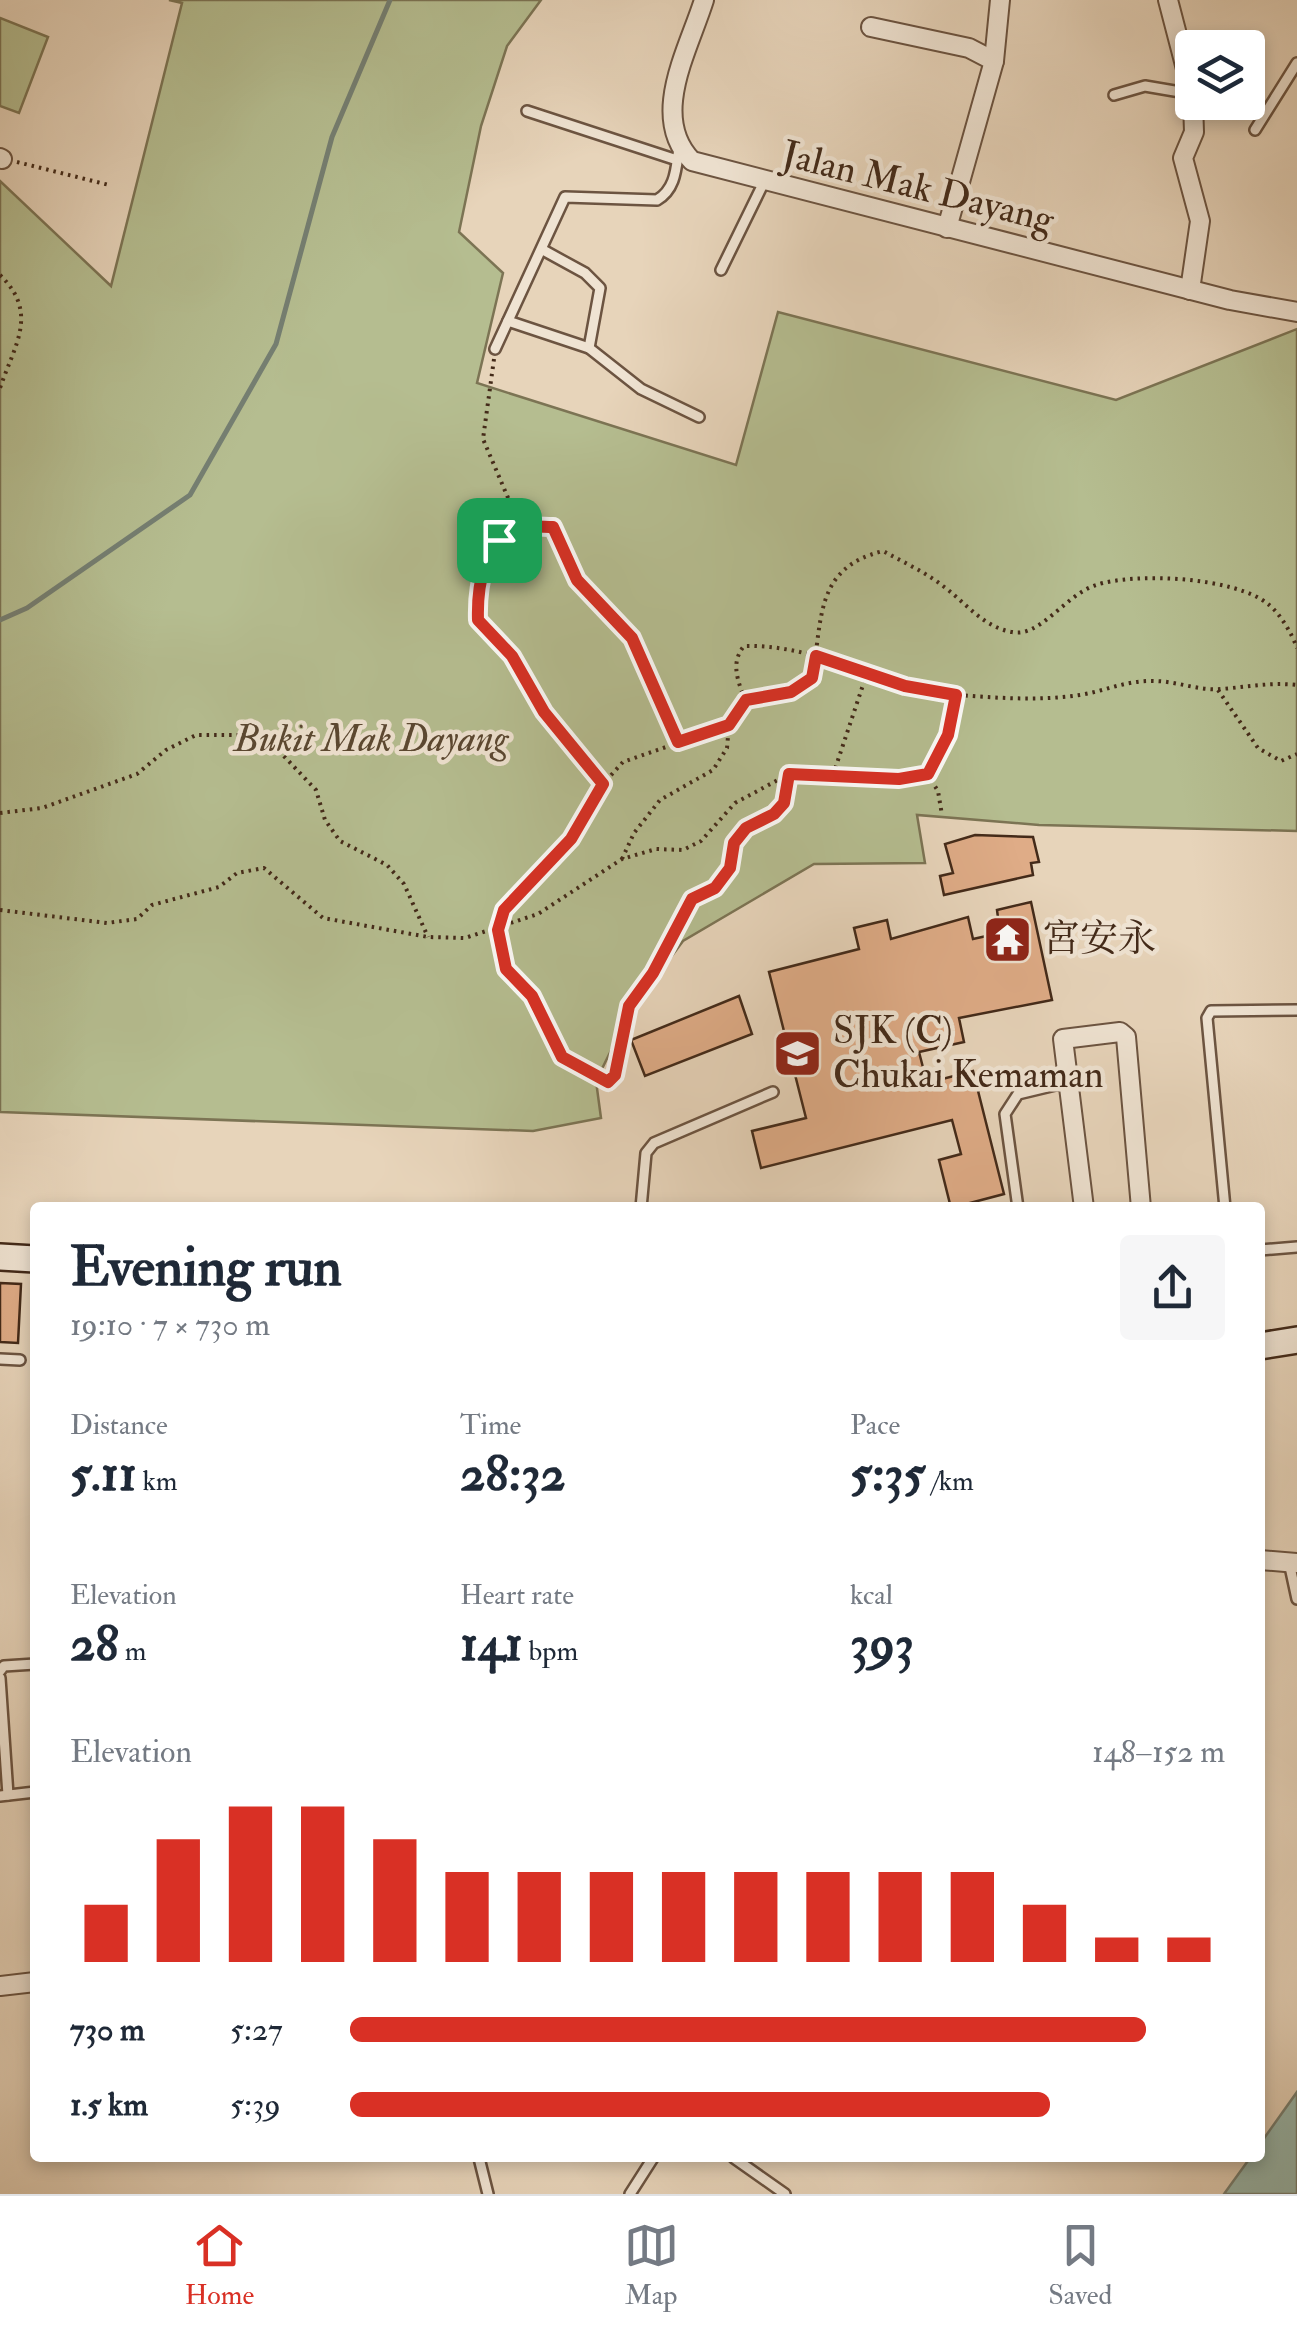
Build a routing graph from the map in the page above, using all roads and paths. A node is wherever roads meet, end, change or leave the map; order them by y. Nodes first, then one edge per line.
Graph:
1 (704, 0) edge
2 (1000, 0) edge
3 (1168, 0) edge
4 (871, 26) dead end
5 (1176, 30) edge
6 (994, 61) junction
7 (1297, 63) edge
8 (1175, 90) edge
9 (1114, 95) dead end
10 (527, 110) dead end
11 (1194, 120) edge
12 (1255, 130) dead end
13 (678, 154) junction
14 (1, 158) edge
15 (764, 182) junction
16 (109, 185) dead end
17 (947, 228) junction
18 (544, 250) junction
19 (722, 270) dead end
20 (0, 274) edge
21 (1190, 290) junction
22 (1297, 312) edge
23 (508, 321) junction
24 (589, 348) junction
25 (495, 349) joint
26 (0, 388) edge
27 (699, 417) dead end
28 (520, 528) junction
29 (1297, 648) edge
30 (816, 656) junction
31 (867, 672) junction
32 (1297, 685) edge
33 (1218, 690) junction
34 (956, 695) junction
35 (746, 700) junction
36 (729, 725) junction
37 (678, 742) junction
38 (1297, 754) edge
39 (789, 774) junction
40 (928, 774) junction
41 (833, 775) junction
42 (603, 784) junction
43 (0, 813) edge
44 (942, 815) dead end
45 (622, 859) junction
46 (0, 910) edge
47 (498, 930) junction
48 (428, 937) junction
49 (1297, 1010) edge
50 (1068, 1082) junction
51 (772, 1092) dead end
52 (642, 1202) edge
53 (1017, 1202) edge
54 (1083, 1202) edge
55 (1140, 1202) edge
56 (1224, 1202) edge
57 (1297, 1247) edge
58 (1265, 1250) edge
59 (0, 1257) edge
60 (30, 1259) edge
61 (1297, 1340) edge
62 (1265, 1347) edge
63 (1265, 1349) edge
64 (1297, 1354) edge
65 (0, 1360) edge
66 (20, 1360) dead end
67 (1265, 1560) edge
68 (1293, 1562) edge
69 (1297, 1599) edge
70 (30, 1664) edge
71 (0, 1674) edge
72 (30, 1793) edge
73 (4, 1796) edge
74 (30, 1983) edge
75 (0, 1986) edge
76 (479, 2162) edge
77 (650, 2162) edge
78 (740, 2162) edge
79 (488, 2194) edge
80 (630, 2194) edge
81 (785, 2194) edge

1 - 13 street
2 - 6 street
3 - 5 street
4 - 6 street
6 - 17 street
7 - 12 lane
8 - 9 lane
10 - 13 lane
11 - 21 street
13 - 15 street, Jalan Mak Dayang
13 - 18 lane
14 - 16 path
15 - 17 street, Jalan Mak Dayang
15 - 19 lane
17 - 21 street, Jalan Mak Dayang
18 - 23 lane
18 - 24 lane
20 - 26 path
21 - 22 street, Jalan Mak Dayang
23 - 24 lane
23 - 25 lane
24 - 27 lane
25 - 28 path
28 - 37 path
28 - 42 path
29 - 30 path
30 - 31 path
30 - 35 path
30 - 35 path
31 - 34 path
31 - 41 path
32 - 33 path
33 - 34 path
33 - 38 path
34 - 40 path
35 - 36 path
36 - 37 path
36 - 45 path
37 - 42 path
39 - 41 path
39 - 45 path
39 - 47 path
40 - 41 path
40 - 44 path
42 - 47 path
43 - 48 path
45 - 47 path
46 - 48 path
47 - 48 path
49 - 56 lane
50 - 53 lane
50 - 54 street
50 - 55 street
51 - 52 lane
57 - 58 lane
59 - 60 main road
61 - 62 main road
63 - 64 main road
65 - 66 lane
67 - 68 street
68 - 69 lane
70 - 71 lane
71 - 73 lane
72 - 73 lane
74 - 75 street
76 - 79 lane
77 - 80 lane
78 - 81 lane

